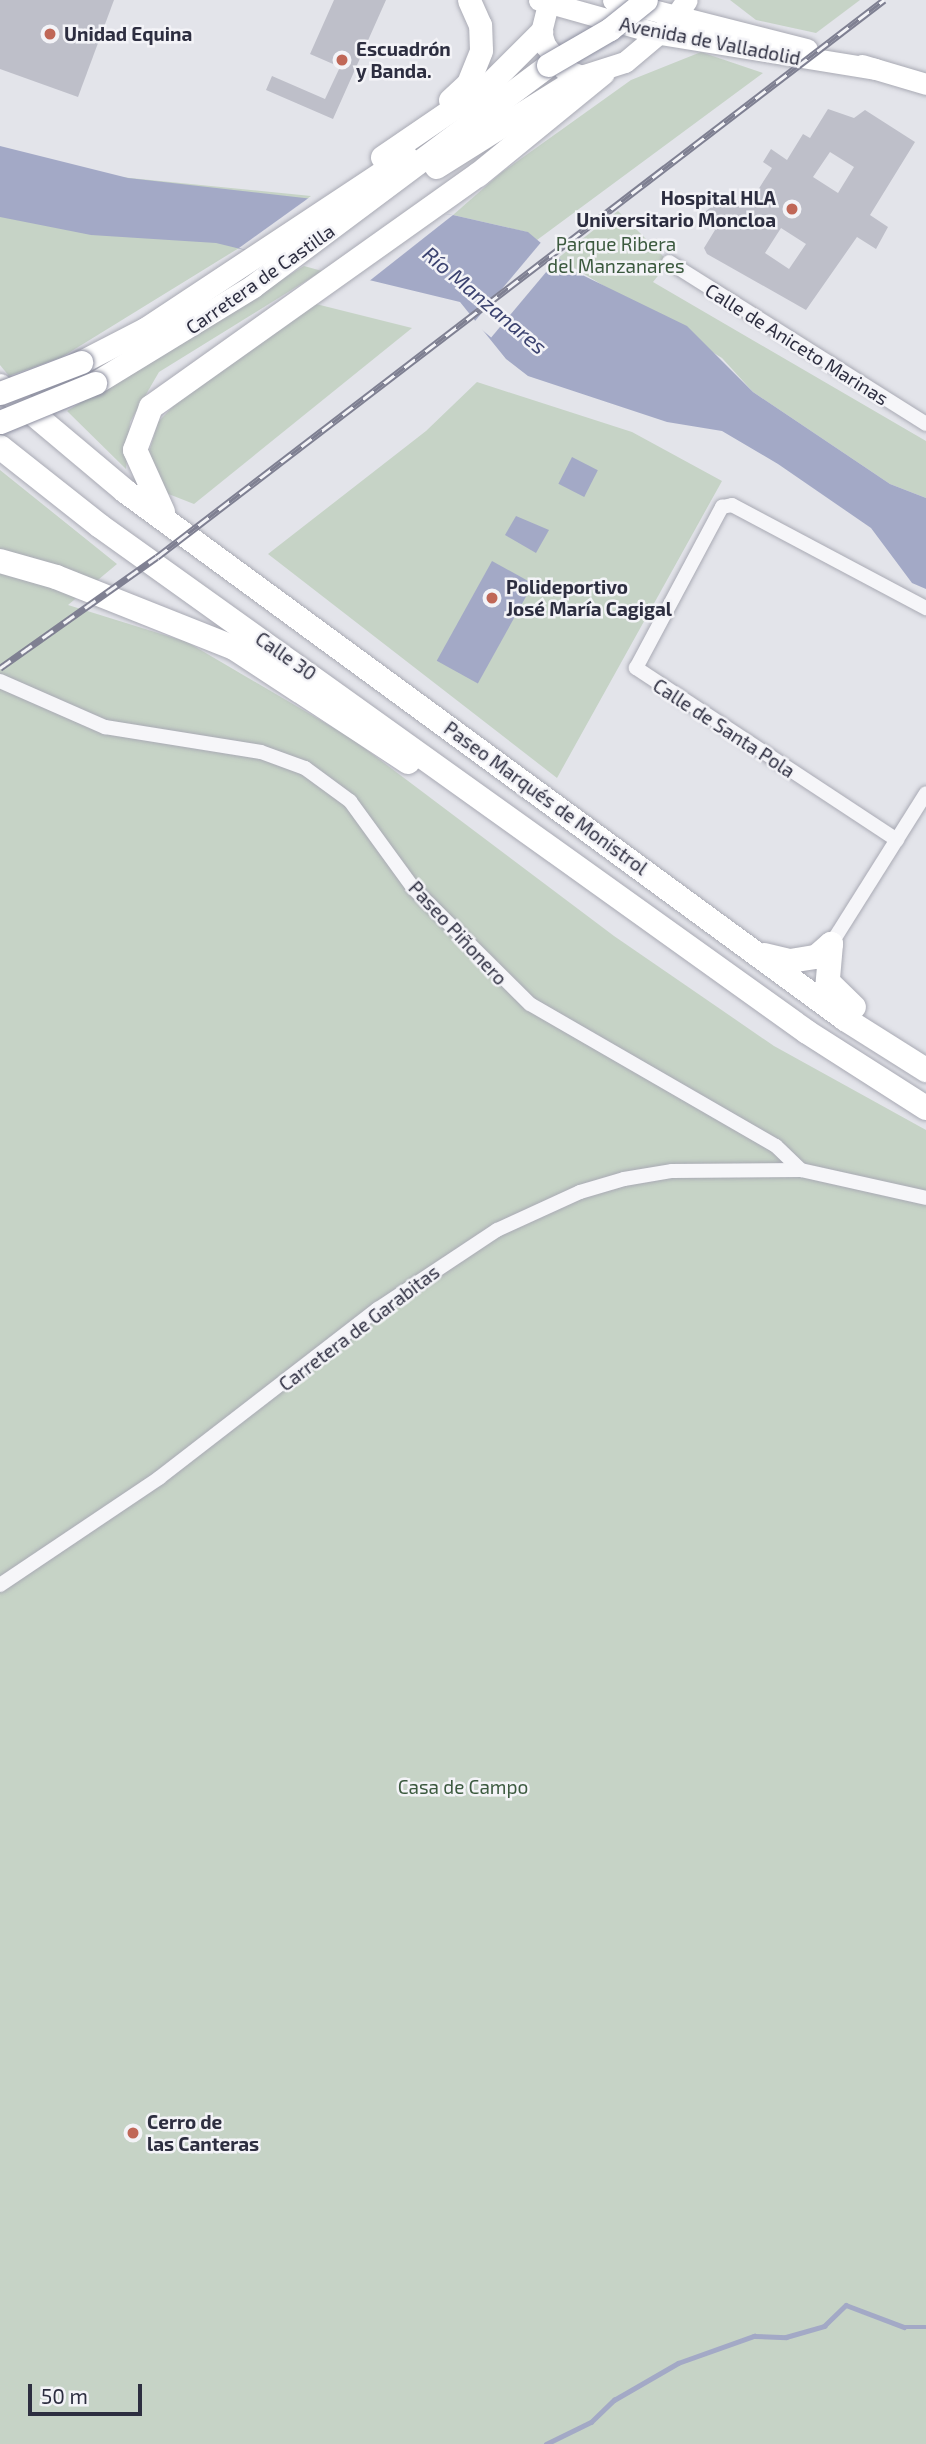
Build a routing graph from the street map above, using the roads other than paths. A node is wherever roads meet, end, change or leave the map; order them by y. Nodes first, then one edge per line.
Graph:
1 (469, 0) edge
2 (613, 0) edge
3 (626, 0) edge
4 (646, 0) edge
5 (545, 1) edge
6 (683, 7) edge
7 (541, 32) junction
8 (660, 34) junction
9 (548, 65) junction
10 (874, 69) junction
11 (592, 74) junction
12 (926, 84) edge
13 (498, 100) junction
14 (412, 136) junction
15 (297, 227) junction
16 (331, 230) junction
17 (669, 262) dead end
18 (0, 386) edge
19 (0, 393) edge
20 (0, 422) edge
21 (926, 424) edge
22 (0, 447) edge
23 (169, 522) junction
24 (0, 561) edge
25 (926, 608) edge
26 (0, 681) edge
27 (926, 793) edge
28 (897, 840) junction
29 (573, 862) junction
30 (831, 944) junction
31 (758, 954) junction
32 (926, 1063) edge
33 (926, 1070) edge
34 (926, 1108) edge
35 (801, 1170) junction
36 (926, 1198) edge
37 (0, 1585) edge

1 - 14 highway
2 - 6 main road, Avenida de Valladolid
3 - 9 highway, bridge
4 - 9 highway, bridge
5 - 7 main road
5 - 8 main road, Avenida de Valladolid
6 - 8 main road
6 - 10 main road, Avenida de Valladolid
7 - 11 main road
7 - 14 highway
8 - 10 main road, Avenida de Valladolid
8 - 11 main road
9 - 13 highway, Carretera de Castilla
10 - 12 main road, Avenida de Valladolid
11 - 16 highway
11 - 23 highway
13 - 15 highway, Carretera de Castilla
13 - 16 highway, Carretera de Castilla
14 - 15 highway
15 - 19 highway, Carretera de Castilla, bridge
16 - 20 highway, Carretera de Castilla, bridge
17 - 21 street, Calle de Aniceto Marinas
18 - 23 highway
22 - 29 highway, Calle 30
23 - 31 highway, Paseo Marqués de Monistrol
24 - 29 highway
25 - 28 street, Calle de Santa Pola
26 - 35 street, Paseo Piñonero
27 - 28 street
28 - 30 street
29 - 34 highway, Paseo Marqués de Monistrol
30 - 31 highway
30 - 32 highway
31 - 33 highway, Paseo Marqués de Monistrol
35 - 36 street
35 - 37 street, Carretera de Garabitas

